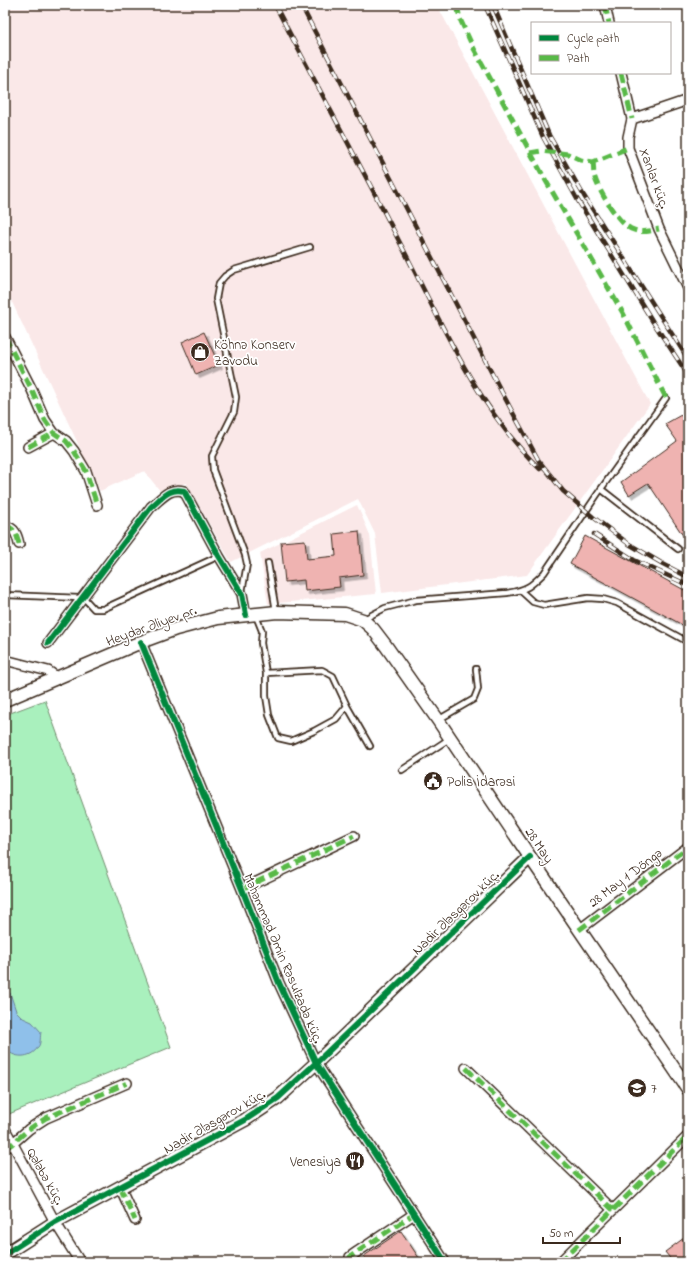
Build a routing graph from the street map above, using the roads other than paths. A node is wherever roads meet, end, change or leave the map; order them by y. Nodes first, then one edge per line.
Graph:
1 (605, 5) edge
2 (609, 22) edge
3 (621, 74) edge
4 (688, 100) edge
5 (632, 119) junction
6 (310, 247) dead end
7 (688, 288) edge
8 (5, 337) edge
9 (666, 398) dead end
10 (54, 433) junction
11 (28, 447) dead end
12 (601, 489) junction
13 (97, 505) dead end
14 (5, 526) edge
15 (19, 544) dead end
16 (678, 550) dead end
17 (219, 556) junction
18 (268, 563) dead end
19 (521, 591) junction
20 (242, 594) junction
21 (5, 595) edge
22 (83, 597) junction
23 (277, 612) junction
24 (251, 614) junction
25 (363, 620) junction
26 (141, 642) junction
27 (688, 642) edge
28 (48, 643) dead end
29 (5, 660) edge
30 (476, 669) dead end
31 (266, 673) junction
32 (58, 678) junction
33 (5, 700) edge
34 (347, 706) junction
35 (438, 720) junction
36 (451, 738) junction
37 (370, 746) dead end
38 (402, 770) dead end
39 (354, 836) dead end
40 (688, 847) edge
41 (530, 857) junction
42 (242, 889) junction
43 (579, 930) junction
44 (316, 1063) junction
45 (466, 1068) dead end
46 (127, 1082) dead end
47 (688, 1089) edge
48 (5, 1129) edge
49 (688, 1136) edge
50 (9, 1146) edge
51 (120, 1187) junction
52 (613, 1210) junction
53 (414, 1214) junction
54 (135, 1220) dead end
55 (55, 1222) junction
56 (5, 1254) edge
57 (80, 1262) edge
58 (351, 1262) edge
59 (445, 1262) edge
60 (560, 1262) edge

1 - 2 street
3 - 5 street, Xanlar küç.
4 - 5 street
5 - 7 street, Xanlar küç.
6 - 20 lane
8 - 10 street
9 - 12 lane
10 - 11 street
10 - 13 street
12 - 16 lane
12 - 19 lane
14 - 15 street
17 - 20 street
17 - 22 lane
17 - 22 street
18 - 23 lane
19 - 25 lane
19 - 27 lane
20 - 24 street
21 - 22 lane
22 - 28 street
23 - 24 main road, Heydər Əliyev pr.
23 - 25 main road, Heydər Əliyev pr.
24 - 26 main road, Heydər Əliyev pr.
24 - 31 lane
25 - 35 main road, 28 May
26 - 32 main road, Heydər Əliyev pr.
26 - 42 street, Məhəmməd Əmin Rəsulzadə küç.
29 - 32 street
30 - 35 lane
31 - 34 lane
31 - 34 lane
32 - 33 main road, Heydər Əliyev pr.
34 - 37 lane
35 - 36 main road, 28 May
36 - 38 lane
36 - 41 main road, 28 May
39 - 42 street
40 - 43 street, 28 May 1 Döngə
41 - 43 main road, 28 May
41 - 44 main road, Nadir Ələsgərov küç.
42 - 44 street, Məhəmməd Əmin Rəsulzadə küç.
43 - 47 main road, 28 May
44 - 51 main road, Nadir Ələsgərov küç.
44 - 53 street, Məhəmməd Əmin Rəsulzadə küç.
45 - 52 street
46 - 50 street, Qələbə küç.
48 - 50 street, Qələbə küç.
49 - 52 street
50 - 55 street, Qələbə küç.
51 - 54 street
51 - 55 main road, Nadir Ələsgərov küç.
52 - 60 street
53 - 58 street
53 - 59 street, Məhəmməd Əmin Rəsulzadə küç.
55 - 56 main road, Nadir Ələsgərov küç.
55 - 57 street, Qələbə küç.

